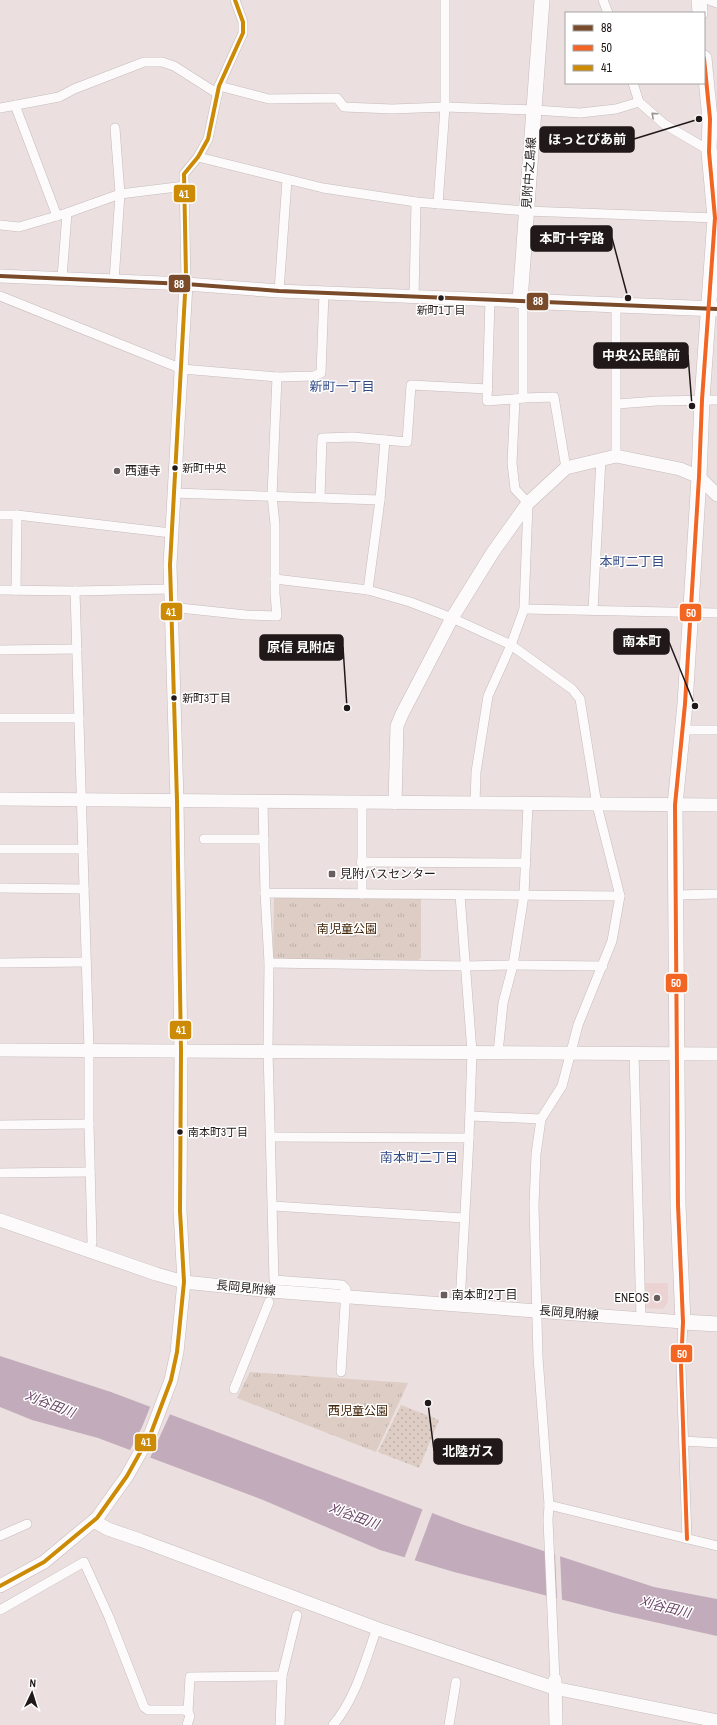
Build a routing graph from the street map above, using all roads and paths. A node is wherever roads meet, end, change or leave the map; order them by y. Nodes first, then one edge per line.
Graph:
1 (235, 0) edge
2 (445, 0) edge
3 (542, 0) edge
4 (603, 0) edge
5 (699, 0) edge
6 (709, 0) edge
7 (717, 2) edge
8 (608, 12) edge
9 (700, 12) edge
10 (705, 68) edge
11 (633, 84) edge
12 (218, 90) junction
13 (639, 102) junction
14 (15, 105) junction
15 (445, 107) junction
16 (0, 108) edge
17 (534, 110) junction
18 (115, 128) dead end
19 (713, 153) edge
20 (198, 158) junction
21 (287, 180) junction
22 (185, 186) junction
23 (120, 194) junction
24 (416, 202) junction
25 (438, 204) junction
26 (526, 211) junction
27 (67, 213) junction
28 (57, 216) junction
29 (716, 218) edge
30 (0, 225) edge
31 (0, 276) edge
32 (62, 278) junction
33 (114, 281) junction
34 (186, 284) junction
35 (279, 291) junction
36 (324, 293) junction
37 (0, 296) edge
38 (414, 297) junction
39 (490, 299) junction
40 (521, 301) junction
41 (616, 304) junction
42 (713, 308) edge
43 (182, 369) junction
44 (277, 377) junction
45 (488, 390) junction
46 (519, 399) junction
47 (710, 400) edge
48 (617, 404) junction
49 (385, 440) junction
50 (616, 456) junction
51 (601, 459) junction
52 (566, 468) junction
53 (699, 477) junction
54 (173, 493) junction
55 (717, 495) edge
56 (272, 496) junction
57 (320, 497) junction
58 (380, 500) junction
59 (528, 503) junction
60 (0, 515) edge
61 (17, 515) junction
62 (171, 533) junction
63 (275, 579) junction
64 (170, 589) junction
65 (0, 590) edge
66 (16, 590) junction
67 (368, 590) junction
68 (75, 591) junction
69 (170, 607) junction
70 (524, 609) junction
71 (593, 610) junction
72 (690, 612) junction
73 (717, 613) edge
74 (452, 618) junction
75 (511, 645) junction
76 (77, 649) junction
77 (0, 650) edge
78 (0, 718) edge
79 (79, 718) junction
80 (682, 730) junction
81 (717, 730) edge
82 (0, 799) edge
83 (81, 800) junction
84 (176, 801) junction
85 (263, 802) junction
86 (362, 803) junction
87 (395, 803) junction
88 (475, 804) junction
89 (528, 804) junction
90 (597, 804) junction
91 (675, 805) junction
92 (717, 805) edge
93 (204, 839) dead end
94 (264, 839) junction
95 (0, 849) edge
96 (83, 849) junction
97 (361, 862) junction
98 (526, 863) junction
99 (0, 888) edge
100 (84, 889) junction
101 (265, 893) junction
102 (362, 894) junction
103 (717, 894) edge
104 (460, 895) junction
105 (524, 895) junction
106 (676, 895) junction
107 (620, 896) junction
108 (86, 962) junction
109 (0, 963) edge
110 (269, 963) junction
111 (513, 965) junction
112 (466, 966) junction
113 (603, 966) junction
114 (0, 1050) edge
115 (89, 1050) junction
116 (268, 1050) junction
117 (181, 1051) junction
118 (472, 1052) junction
119 (498, 1053) junction
120 (570, 1053) junction
121 (634, 1054) junction
122 (678, 1054) junction
123 (717, 1054) edge
124 (470, 1116) junction
125 (541, 1119) junction
126 (89, 1124) junction
127 (0, 1125) edge
128 (271, 1137) junction
129 (469, 1138) junction
130 (90, 1172) junction
131 (0, 1173) edge
132 (273, 1206) junction
133 (464, 1218) junction
134 (0, 1220) edge
135 (90, 1250) junction
136 (184, 1282) junction
137 (345, 1296) junction
138 (269, 1302) dead end
139 (460, 1304) junction
140 (537, 1310) junction
141 (641, 1318) junction
142 (683, 1322) junction
143 (717, 1324) edge
144 (341, 1372) dead end
145 (234, 1389) dead end
146 (684, 1441) junction
147 (717, 1443) edge
148 (549, 1505) junction
149 (95, 1519) junction
150 (27, 1524) dead end
151 (0, 1536) edge
152 (687, 1540) junction
153 (717, 1546) edge
154 (0, 1586) edge
155 (0, 1610) edge
156 (297, 1615) dead end
157 (377, 1628) junction
158 (282, 1676) junction
159 (456, 1682) dead end
160 (555, 1684) junction
161 (188, 1712) junction
162 (717, 1721) edge
163 (187, 1725) edge
164 (280, 1725) edge
165 (333, 1725) edge
166 (449, 1725) edge
167 (556, 1725) edge

1 - 12 street
2 - 15 street
3 - 17 main road, 見附中之島線
4 - 8 street
5 - 9 main road
6 - 7 street
10 - 19 main road
11 - 13 street
12 - 14 street
12 - 15 street
12 - 20 street
13 - 17 street
19 -> 13 street
14 - 16 street
14 - 28 street
15 - 17 street
15 - 25 street
17 - 26 main road, 見附中之島線
18 - 23 street
19 - 29 main road
20 - 21 street
20 - 22 street
21 - 24 street
21 - 35 street
22 - 23 street
22 - 34 street
23 - 27 street
23 - 33 street
24 - 25 street
24 - 38 street
25 - 26 street
26 - 29 street
26 - 40 main road, 見附中之島線
27 - 28 street
27 - 32 street
28 - 30 street
29 - 42 main road
31 - 32 street
32 - 33 street
33 - 34 street
34 - 35 street
34 - 43 street
35 - 36 street
36 - 38 street
36 - 44 street
37 - 43 street
38 - 39 street
39 - 40 street
39 - 45 street
40 - 41 main road
40 - 46 street
41 - 42 main road
41 - 48 street
42 - 47 main road
43 - 44 street
43 - 54 street
44 - 56 street
45 - 46 street
45 - 49 street
46 - 52 street
46 - 59 street
47 - 48 street
47 - 53 main road
48 - 50 street
49 - 57 street
49 - 58 street
50 - 51 street
50 - 53 street
51 - 52 street
51 - 71 street
52 - 59 street
53 - 55 street
53 - 72 main road
54 - 56 street
54 - 62 street
56 - 57 street
56 - 63 street
57 - 58 street
58 - 67 street
59 - 70 street
59 - 74 street
60 - 61 street
61 - 62 street
61 - 66 street
62 - 64 street
63 - 67 street
63 - 69 street
64 - 68 street
64 - 69 street
65 - 66 street
66 - 68 street
67 - 74 street
68 - 76 street
69 - 84 street
70 - 71 street
70 - 75 street
71 - 72 street
72 - 73 street
72 - 80 main road
74 - 75 street
74 - 87 street
75 - 88 street
75 - 90 street
76 - 77 street
76 - 79 street
78 - 79 street
79 - 83 street
80 - 81 street
80 - 91 main road
82 - 83 street
83 - 84 street
83 - 96 street
84 - 85 street
84 - 117 street
85 - 86 street
85 - 94 street
86 - 87 street
86 - 97 street
87 - 88 street
88 - 89 street
89 - 90 street
89 - 98 street
90 - 91 street
90 - 107 street
91 - 92 street
91 - 106 main road
93 - 94 street
94 - 101 street
95 - 96 street
96 - 100 street
97 - 98 street
97 - 102 street
98 - 105 street
99 - 100 street
100 - 108 street
101 - 102 street
101 - 110 street
102 - 104 street
103 - 106 street
104 - 105 street
104 - 112 street
105 - 107 street
105 - 111 street
106 - 122 main road
107 - 113 street
108 - 109 street
108 - 115 street
110 - 112 street
110 - 116 street
111 - 112 street
111 - 113 street
111 - 119 street
112 - 118 street
113 - 120 street
114 - 115 street
115 - 117 street
115 - 126 street
116 - 117 street
116 - 118 street
116 - 128 street
117 - 136 street
118 - 119 street
118 - 124 street
119 - 120 street
120 - 121 street
120 - 125 street
121 - 122 street
121 - 141 street
122 - 123 street
122 - 142 main road
124 - 125 street
124 - 129 street
125 - 140 street
126 - 127 street
126 - 130 street
128 - 129 street
128 - 132 street
129 - 133 street
130 - 131 street
130 - 135 street
132 - 133 street
132 - 137 street
133 - 139 street
134 - 135 street, 長岡見附線
135 - 136 street, 長岡見附線
136 - 137 street, 長岡見附線
136 - 149 street
137 - 139 street, 長岡見附線
137 - 144 street
138 - 145 street
139 - 140 street, 長岡見附線
140 - 141 street, 長岡見附線
140 - 148 street
141 - 142 street, 長岡見附線
142 - 143 main road
142 - 146 street
146 - 147 street
146 - 152 street
148 - 152 street
148 - 160 street
149 - 154 street
149 - 157 street
150 - 151 street
152 - 153 street
155 - 161 street
156 - 158 street
157 - 160 street
157 - 165 street
158 - 161 street
158 - 164 street
159 - 166 street
160 - 162 street
160 - 167 street
161 - 163 street

